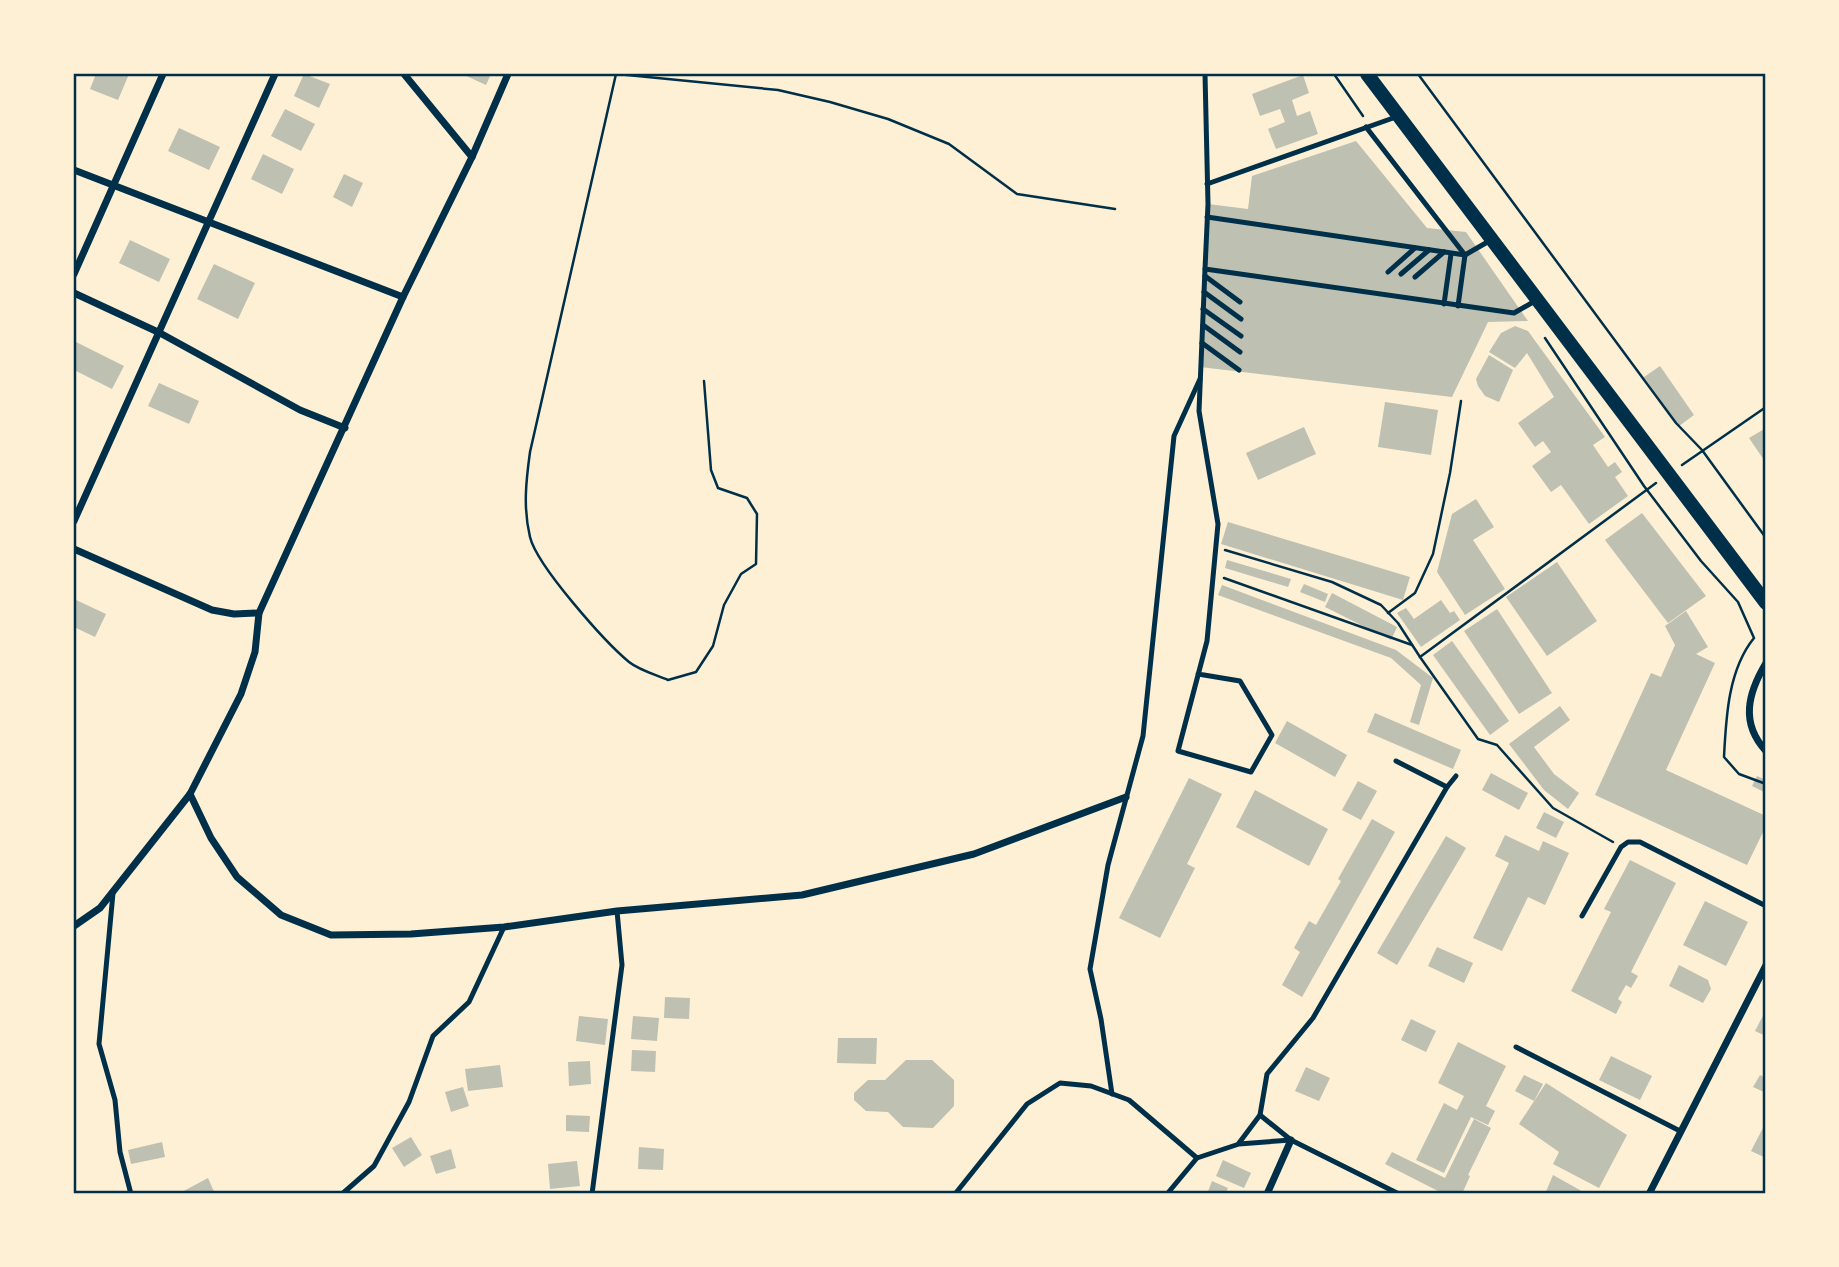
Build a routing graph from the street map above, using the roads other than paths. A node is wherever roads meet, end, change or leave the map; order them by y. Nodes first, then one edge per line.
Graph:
1 (163, 74) edge
2 (275, 74) edge
3 (404, 74) edge
4 (508, 74) edge
5 (1205, 74) edge
6 (1367, 74) edge
7 (1398, 116) junction
8 (1368, 127) junction
9 (472, 157) junction
10 (74, 170) edge
11 (1208, 184) junction
12 (113, 186) junction
13 (1207, 217) junction
14 (209, 221) junction
15 (1492, 240) junction
16 (1415, 248) junction
17 (1429, 250) junction
18 (1444, 252) junction
19 (1451, 254) junction
20 (1465, 255) junction
21 (1388, 272) dead end
22 (1205, 273) junction
23 (74, 274) edge
24 (1401, 274) dead end
25 (1415, 277) dead end
26 (1204, 292) junction
27 (74, 293) edge
28 (403, 297) junction
29 (1537, 300) junction
30 (1240, 302) dead end
31 (1444, 304) junction
32 (1458, 306) junction
33 (1203, 309) junction
34 (1241, 319) dead end
35 (1203, 325) junction
36 (160, 333) junction
37 (1241, 336) dead end
38 (1202, 343) junction
39 (1240, 352) dead end
40 (1239, 370) dead end
41 (1200, 379) junction
42 (345, 428) junction
43 (74, 521) edge
44 (74, 549) edge
45 (1766, 603) edge
46 (259, 613) junction
47 (1766, 663) edge
48 (1198, 674) junction
49 (1766, 751) edge
50 (1396, 761) dead end
51 (1456, 776) dead end
52 (1447, 786) junction
53 (190, 794) junction
54 (1126, 797) junction
55 (113, 893) junction
56 (1766, 906) edge
57 (617, 911) junction
58 (1582, 916) dead end
59 (74, 926) edge
60 (505, 927) junction
61 (1766, 965) edge
62 (1516, 1047) dead end
63 (1112, 1094) junction
64 (1260, 1115) junction
65 (1680, 1131) junction
66 (1291, 1140) junction
67 (1239, 1144) junction
68 (1197, 1158) junction
69 (131, 1194) edge
70 (342, 1194) edge
71 (592, 1194) edge
72 (955, 1194) edge
73 (1167, 1194) edge
74 (1267, 1194) edge
75 (1399, 1194) edge
76 (1649, 1194) edge

1 - 12 street
2 - 14 street
3 - 9 street
4 - 9 street
5 - 11 lane
6 - 7 main road
7 - 8 lane
7 - 15 main road
8 - 11 lane
8 - 20 lane
9 - 28 street
10 - 12 street
11 - 13 lane
12 - 14 street
12 - 23 street
13 - 16 lane
13 - 22 lane
14 - 28 street
14 - 36 street
15 - 20 lane
15 - 29 main road
16 - 17 lane
16 - 21 lane
17 - 18 lane
17 - 24 lane
18 - 19 lane
18 - 25 lane
19 - 20 lane
19 - 31 lane
20 - 32 lane
22 - 26 lane
22 - 30 lane
22 - 31 lane
26 - 33 lane
26 - 34 lane
27 - 36 street
28 - 42 street
29 - 32 lane
29 - 45 main road
31 - 32 lane
33 - 35 lane
33 - 37 lane
35 - 38 lane
35 - 39 lane
36 - 42 street
36 - 43 street
38 - 40 lane
38 - 41 lane
41 - 48 lane
41 - 54 lane
42 - 46 street
44 - 46 street
46 - 53 street
47 - 49 street
48 - 48 lane
50 - 52 lane
51 - 52 lane
52 - 64 lane
53 - 55 street
53 - 60 street
54 - 57 street
54 - 63 lane
55 - 59 street
55 - 69 lane
56 - 58 lane
57 - 60 street
57 - 71 lane
60 - 70 lane
61 - 65 street
62 - 65 lane
63 - 68 lane
63 - 72 lane
64 - 66 lane
64 - 67 lane
65 - 76 street
66 - 67 lane
66 - 74 street
66 - 75 lane
67 - 68 lane
68 - 73 lane

